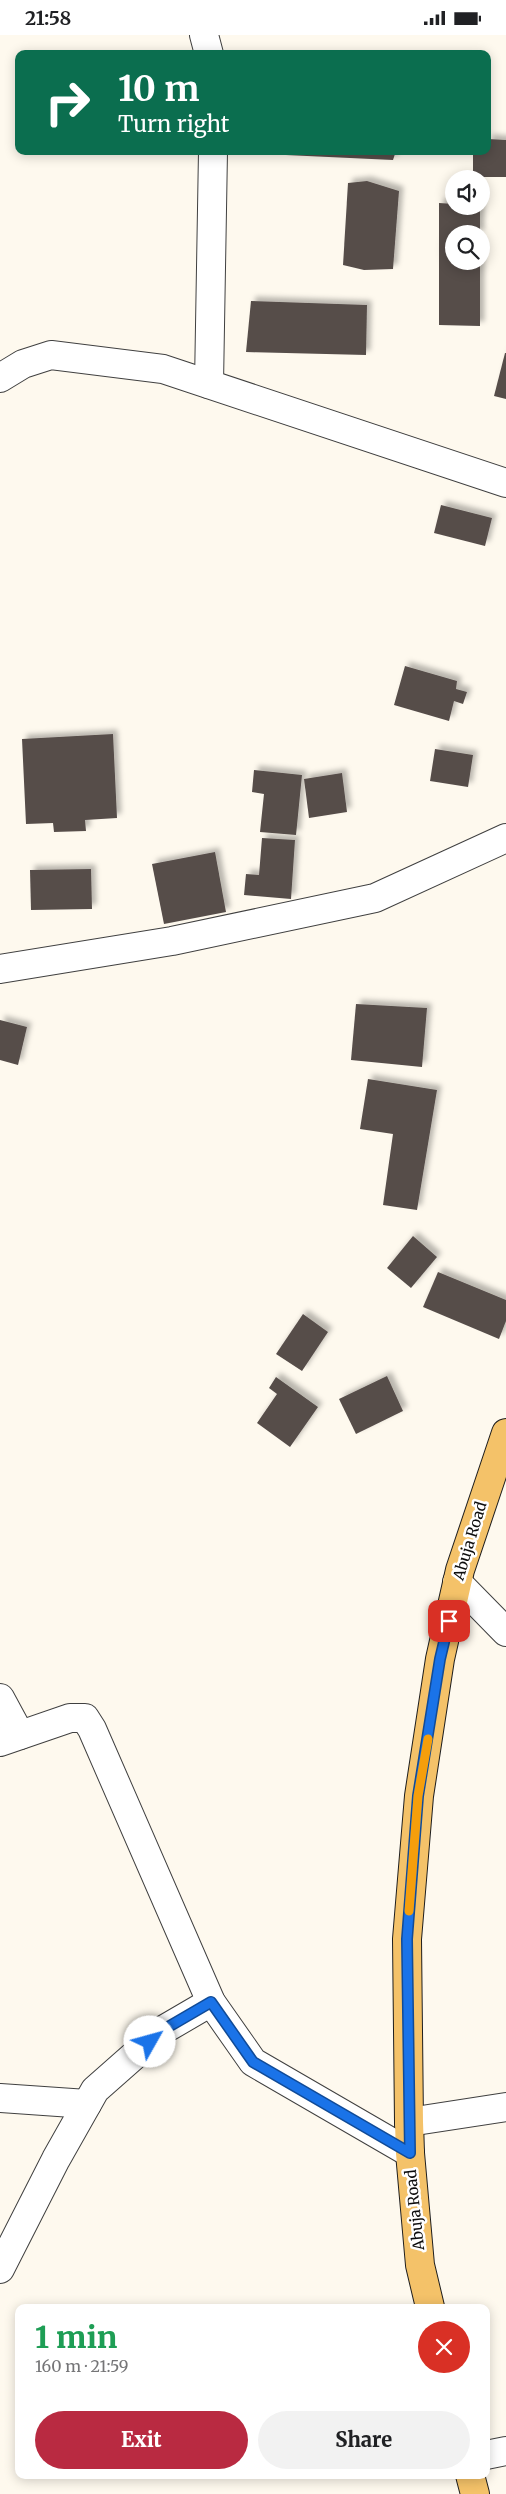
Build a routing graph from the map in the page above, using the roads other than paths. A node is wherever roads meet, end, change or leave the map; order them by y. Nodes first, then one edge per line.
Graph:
1 (204, 35) edge
2 (208, 50) edge
3 (213, 155) edge
4 (0, 378) edge
5 (209, 385) junction
6 (506, 483) edge
7 (506, 838) edge
8 (0, 969) edge
9 (506, 1433) edge
10 (457, 1582) junction
11 (506, 1632) edge
12 (0, 1698) edge
13 (10, 1739) edge
14 (211, 2002) junction
15 (0, 2098) edge
16 (87, 2104) junction
17 (506, 2107) edge
18 (409, 2121) junction
19 (410, 2153) junction
20 (0, 2269) edge
21 (429, 2304) edge
22 (506, 2451) edge
23 (490, 2454) edge
24 (471, 2479) edge
25 (475, 2494) edge

1 - 2 street
3 - 5 street
4 - 5 street
5 - 6 street
7 - 8 street
9 - 10 main road, Abuja Road
10 - 11 street
10 - 18 main road, Abuja Road
12 - 13 street
13 - 14 street
14 - 16 street
14 - 19 street
15 - 16 street
16 - 20 street
17 - 18 street
18 - 19 main road, Abuja Road
19 - 21 main road, Abuja Road
22 - 23 street
24 - 25 main road

